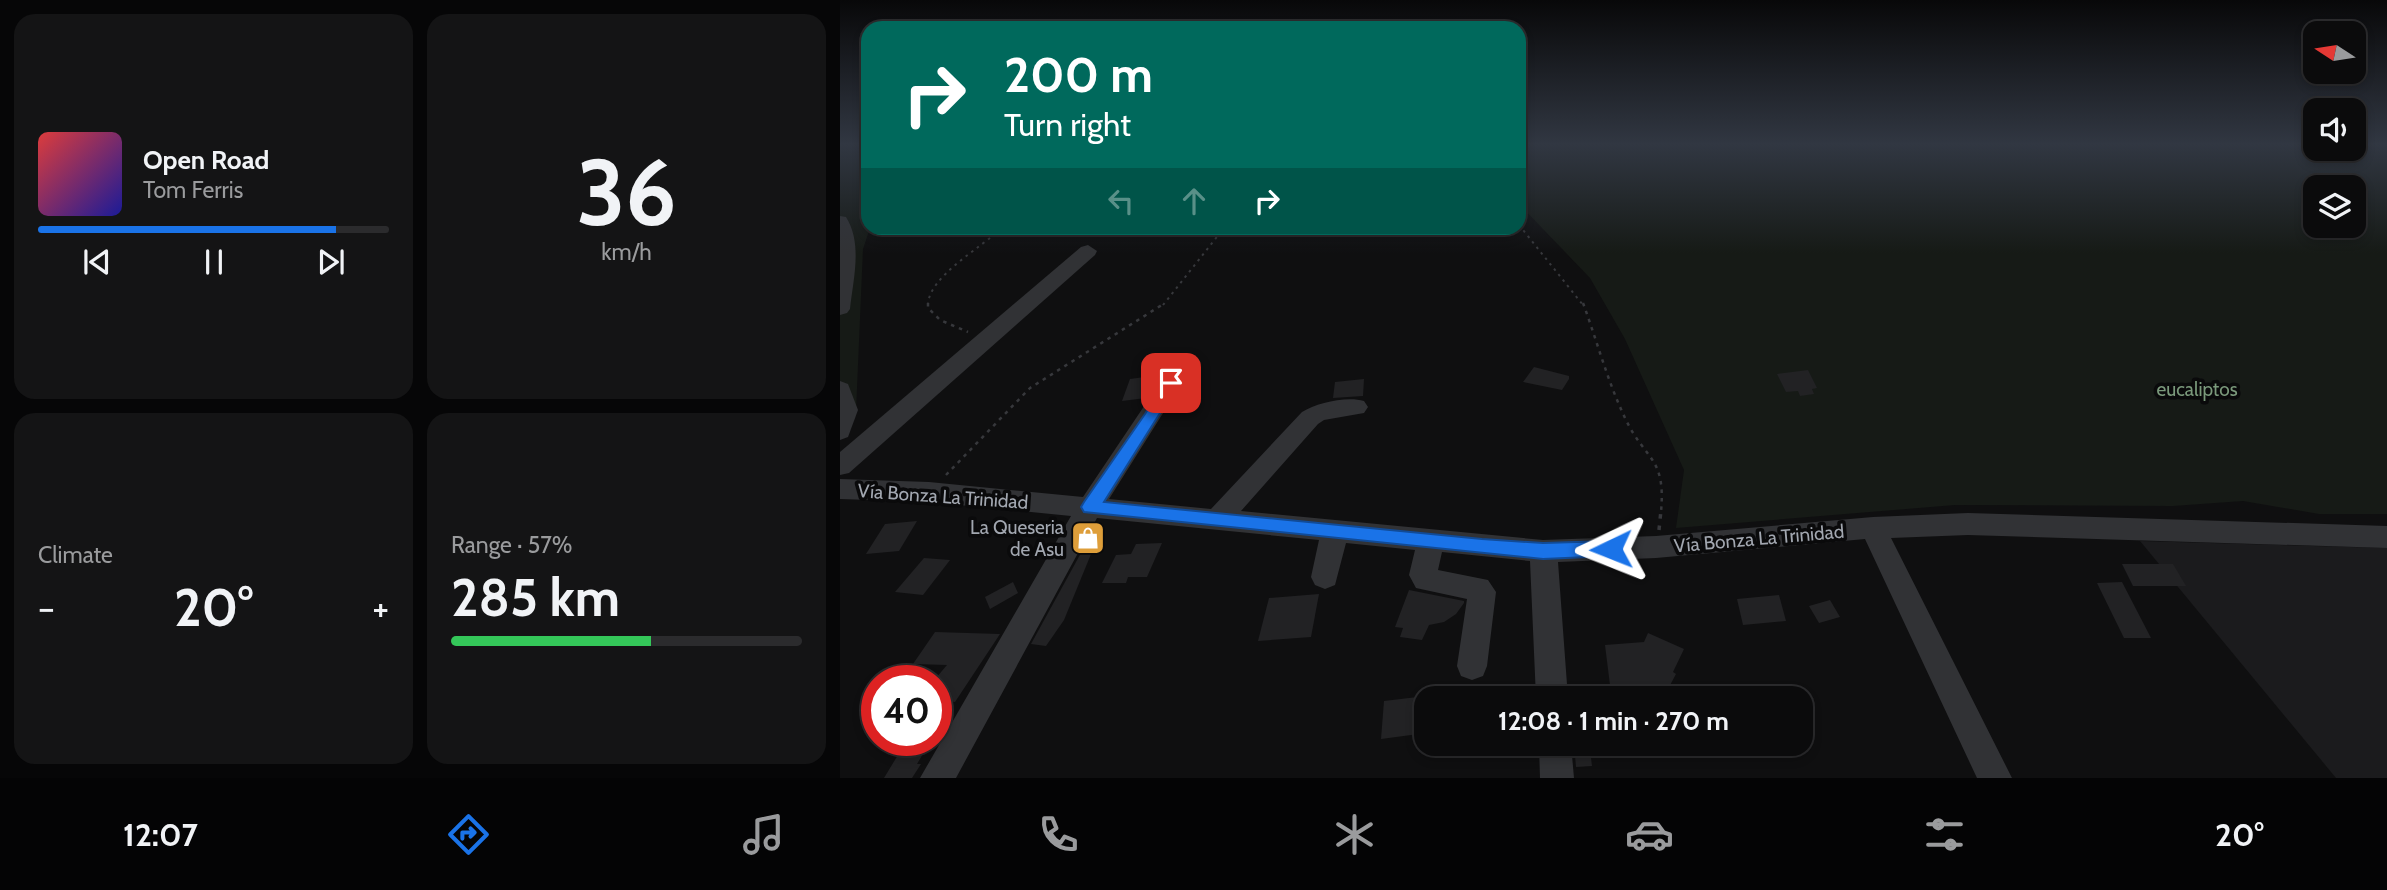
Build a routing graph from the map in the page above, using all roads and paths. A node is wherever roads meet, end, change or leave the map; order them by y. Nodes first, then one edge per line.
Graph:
1 (840, 221) edge
2 (1526, 233) edge
3 (995, 235) edge
4 (1219, 235) edge
5 (1087, 251) dead end
6 (840, 309) edge
7 (987, 337) junction
8 (1171, 383) dead end
9 (840, 389) edge
10 (1356, 407) dead end
11 (840, 430) edge
12 (840, 466) edge
13 (840, 489) edge
14 (929, 492) junction
15 (1090, 507) junction
16 (1218, 519) junction
17 (1873, 528) junction
18 (1335, 530) junction
19 (2387, 537) edge
20 (1431, 539) junction
21 (1656, 547) junction
22 (1543, 551) junction
23 (1325, 577) dead end
24 (1472, 666) dead end
25 (1551, 686) edge
26 (1556, 756) edge
27 (937, 778) edge
28 (1557, 778) edge
29 (1995, 778) edge

1 - 6 street
2 - 21 path
3 - 7 path
4 - 14 path
5 - 7 street
7 - 12 street
8 - 15 street
9 - 11 street
10 - 16 street
13 - 14 street, Vía Bonza La Trinidad
14 - 15 street, Vía Bonza La Trinidad
15 - 16 street, Vía Bonza La Trinidad
15 - 27 street
16 - 18 street, Vía Bonza La Trinidad
17 - 19 street, Vía Bonza La Trinidad
17 - 21 street, Vía Bonza La Trinidad
17 - 29 street
18 - 20 street, Vía Bonza La Trinidad
18 - 23 street
20 - 22 street, Vía Bonza La Trinidad
20 - 24 street
21 - 22 street, Vía Bonza La Trinidad
22 - 25 street
26 - 28 street

